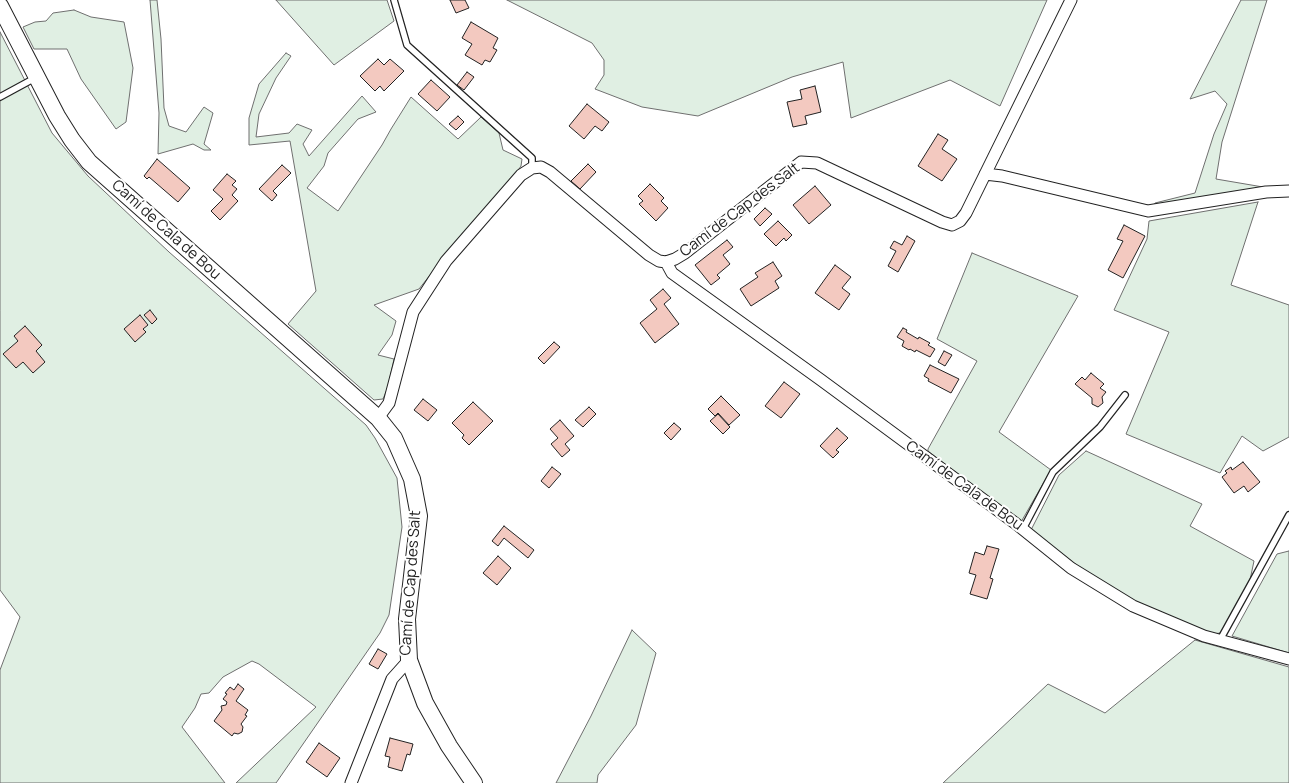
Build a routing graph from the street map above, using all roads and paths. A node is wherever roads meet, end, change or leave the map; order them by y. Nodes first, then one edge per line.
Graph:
1 (394, 0) edge
2 (1071, 0) edge
3 (0, 6) edge
4 (36, 77) junction
5 (0, 97) edge
6 (532, 168) junction
7 (985, 174) junction
8 (1289, 192) edge
9 (666, 262) junction
10 (1125, 394) dead end
11 (378, 418) junction
12 (1289, 515) edge
13 (1022, 529) junction
14 (1220, 640) junction
15 (409, 660) junction
16 (1289, 660) edge
17 (355, 780) edge
18 (474, 783) edge

1 - 6 lane
2 - 7 street, Camí de Cap des Salt
3 - 4 street, Camí de Cala de Bou
4 - 5 lane
4 - 11 street, Camí de Cala de Bou
6 - 9 street, Camí de Cap des Salt
6 - 11 street
7 - 8 street
7 - 9 street, Camí de Cap des Salt
9 - 13 street, Camí de Cala de Bou
10 - 13 lane
11 - 15 street, Camí de Cap des Salt
12 - 14 lane
13 - 14 street, Camí de Cala de Bou
14 - 16 street, Camí de Cala de Bou
15 - 17 street, Camí de Cap des Salt
15 - 18 street

